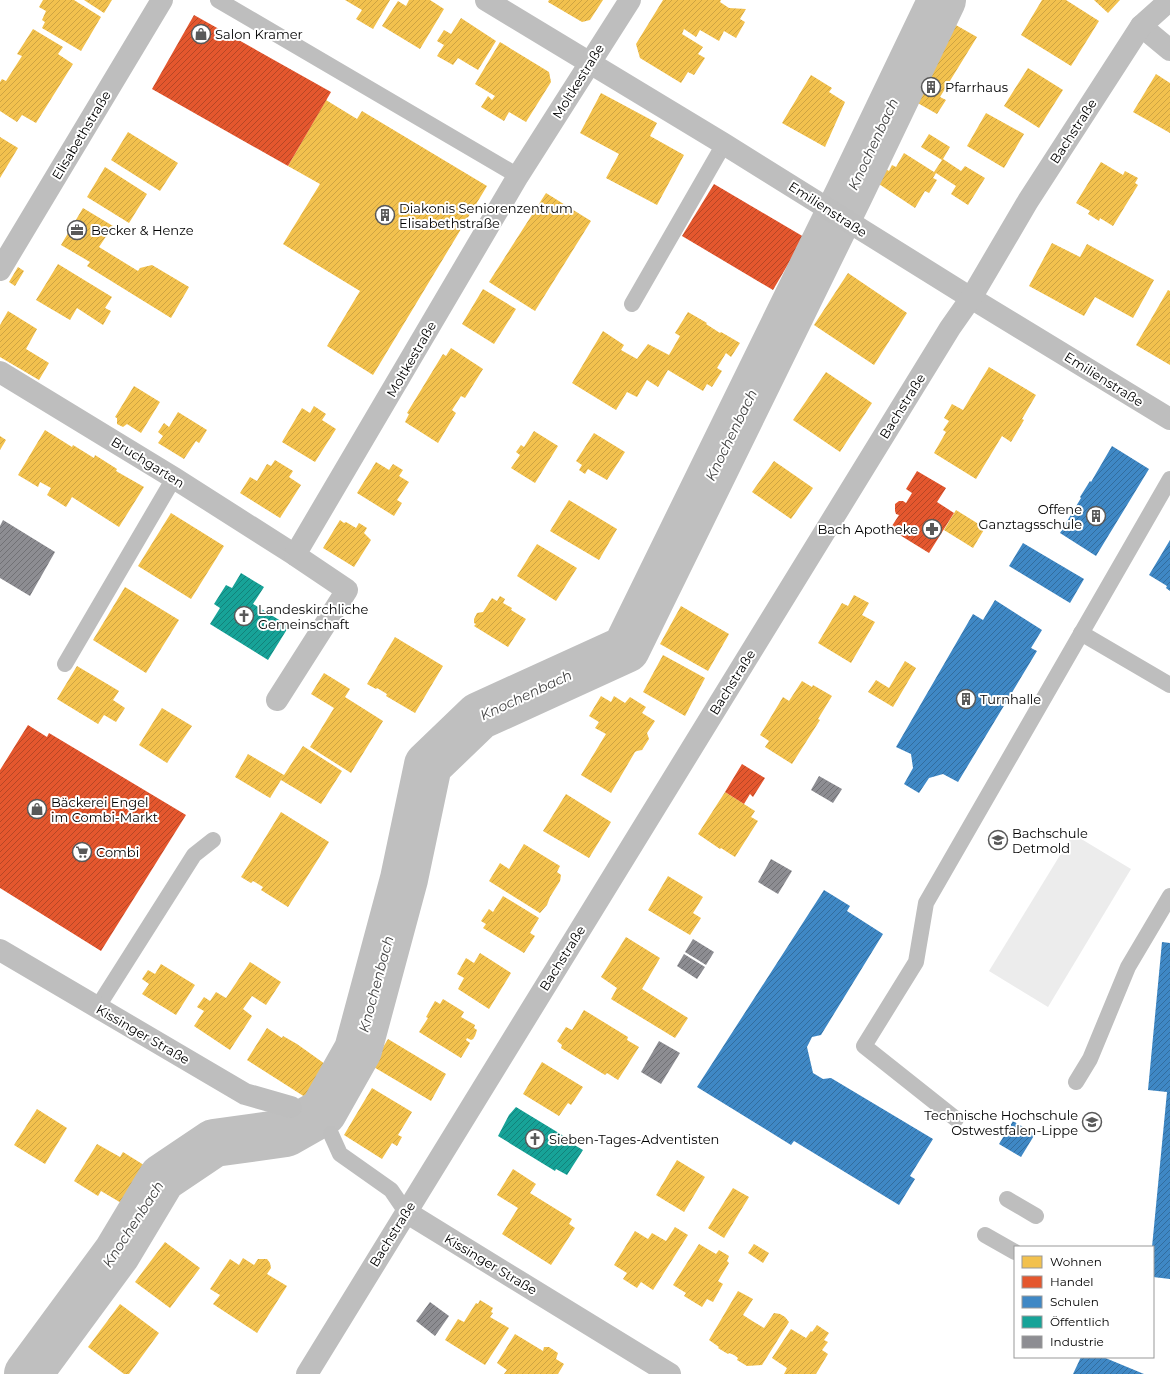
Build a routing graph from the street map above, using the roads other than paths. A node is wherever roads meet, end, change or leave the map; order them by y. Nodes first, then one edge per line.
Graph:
1 (162, 0) edge
2 (218, 0) edge
3 (486, 0) edge
4 (630, 0) edge
5 (1170, 0) edge
6 (1141, 26) junction
7 (1170, 50) edge
8 (589, 63) junction
9 (724, 144) junction
10 (518, 176) junction
11 (0, 270) edge
12 (971, 298) junction
13 (632, 304) dead end
14 (0, 372) edge
15 (1170, 419) edge
16 (174, 478) junction
17 (1170, 479) edge
18 (296, 555) junction
19 (1081, 633) junction
20 (66, 664) dead end
21 (1170, 685) edge
22 (277, 700) dead end
23 (213, 840) dead end
24 (1170, 896) edge
25 (0, 950) edge
26 (97, 1008) junction
27 (1076, 1082) dead end
28 (291, 1107) dead end
29 (956, 1120) dead end
30 (331, 1134) dead end
31 (1007, 1199) dead end
32 (406, 1212) junction
33 (1036, 1216) dead end
34 (986, 1235) dead end
35 (1014, 1251) edge
36 (307, 1374) edge
37 (670, 1374) edge

1 - 11 street, Elisabethstraße
2 - 10 lane
3 - 8 street, Emilienstraße
4 - 8 street, Moltkestraße
5 - 6 street, Bachstraße
6 - 7 street
6 - 12 street, Bachstraße
8 - 9 street, Emilienstraße
8 - 10 street, Moltkestraße
9 - 12 street, Emilienstraße
9 - 13 lane
10 - 18 street, Moltkestraße
12 - 15 street, Emilienstraße
12 - 32 street, Bachstraße
14 - 16 street, Bruchgarten
16 - 18 street, Bruchgarten
16 - 20 lane
17 - 19 lane
18 - 22 street
19 - 21 lane
19 - 29 lane
23 - 26 lane
24 - 27 lane
25 - 26 street, Kissinger Straße
26 - 28 street, Kissinger Straße
30 - 32 lane, Kissinger Straße
31 - 33 lane
32 - 36 street, Bachstraße
32 - 37 street, Kissinger Straße
34 - 35 lane

